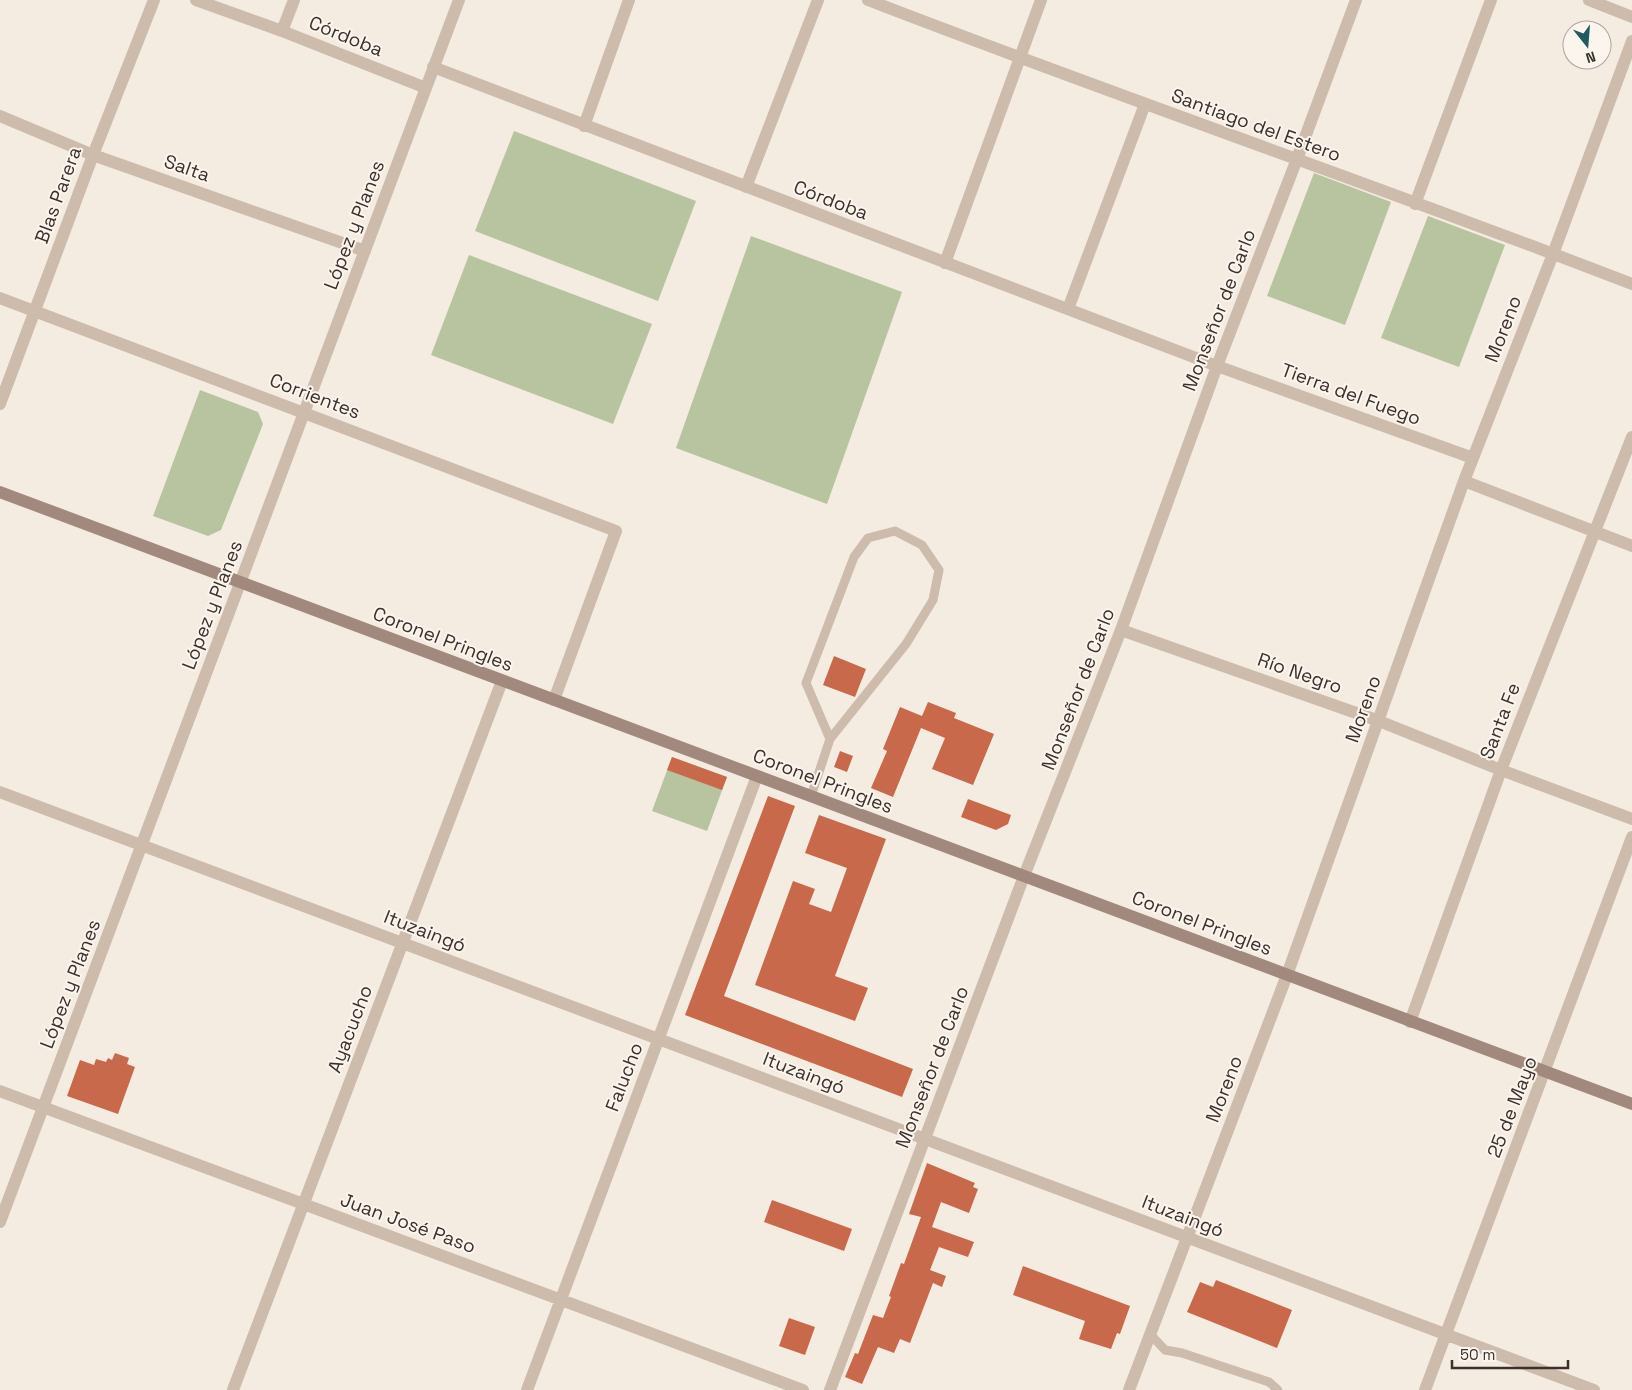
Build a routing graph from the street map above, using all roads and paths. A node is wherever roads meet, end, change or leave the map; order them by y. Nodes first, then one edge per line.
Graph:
1 (154, 0) edge
2 (196, 0) edge
3 (294, 0) edge
4 (459, 0) edge
5 (629, 0) edge
6 (818, 0) edge
7 (868, 0) edge
8 (1041, 0) edge
9 (1356, 0) edge
10 (1491, 0) edge
11 (1589, 0) edge
12 (1632, 17) edge
13 (282, 31) junction
14 (1632, 41) edge
15 (1020, 59) junction
16 (433, 67) junction
17 (426, 88) junction
18 (1145, 104) junction
19 (0, 116) edge
20 (584, 126) junction
21 (92, 155) junction
22 (1297, 159) junction
23 (746, 188) junction
24 (1415, 204) junction
25 (365, 251) junction
26 (1553, 254) junction
27 (945, 263) junction
28 (1632, 284) edge
29 (0, 298) edge
30 (1068, 309) junction
31 (35, 312) junction
32 (1217, 366) junction
33 (0, 404) edge
34 (304, 412) junction
35 (1632, 437) edge
36 (1473, 458) junction
37 (1464, 481) junction
38 (0, 492) edge
39 (1593, 532) junction
40 (1632, 546) edge
41 (240, 582) junction
42 (1122, 630) junction
43 (502, 681) junction
44 (554, 700) junction
45 (1379, 721) junction
46 (830, 739) junction
47 (1501, 770) junction
48 (757, 776) junction
49 (0, 792) edge
50 (810, 796) junction
51 (1632, 819) edge
52 (1632, 837) edge
53 (142, 845) junction
54 (1024, 876) junction
55 (403, 943) junction
56 (1287, 975) junction
57 (1410, 1022) junction
58 (659, 1039) junction
59 (1545, 1072) junction
60 (0, 1091) edge
61 (1632, 1104) edge
62 (43, 1107) junction
63 (925, 1139) junction
64 (303, 1204) junction
65 (0, 1222) edge
66 (1187, 1238) junction
67 (560, 1300) junction
68 (1150, 1334) junction
69 (1446, 1334) junction
70 (233, 1390) edge
71 (526, 1390) edge
72 (803, 1390) edge
73 (830, 1390) edge
74 (1129, 1390) edge
75 (1278, 1390) edge
76 (1425, 1390) edge
77 (1594, 1390) edge

1 - 21 street, Blas Parera
2 - 13 street, Córdoba
3 - 13 street
4 - 16 street, López y Planes
5 - 20 street
6 - 23 street
7 - 15 street, Santiago del Estero
8 - 15 street
9 - 22 street, Monseñor de Carlo
10 - 24 street
11 - 12 street
13 - 17 street, Córdoba
14 - 26 street, Moreno
15 - 18 street, Santiago del Estero
15 - 27 street
16 - 17 street, López y Planes
16 - 20 street, Córdoba
17 - 25 street, López y Planes
18 - 22 street, Santiago del Estero
18 - 30 street
19 - 21 street, Salta
20 - 23 street, Córdoba
21 - 25 street, Salta
21 - 31 street, Blas Parera
22 - 24 street, Santiago del Estero
22 - 32 street, Monseñor de Carlo
23 - 27 street, Córdoba
24 - 26 street, Santiago del Estero
25 - 34 street, López y Planes
26 - 28 street, Santiago del Estero
26 - 36 street, Moreno
27 - 30 street, Córdoba
29 - 31 street, Corrientes
30 - 32 street, Córdoba
31 - 33 street, Blas Parera
31 - 34 street, Corrientes
32 - 36 street, Tierra del Fuego
32 - 42 street, Monseñor de Carlo
34 - 41 street, López y Planes
34 - 44 street, Corrientes
35 - 39 street, Santa Fe
36 - 37 street, Moreno
37 - 39 street
37 - 45 street, Moreno
38 - 41 main road, Coronel Pringles
39 - 40 street
39 - 47 street, Santa Fe
41 - 43 main road, Coronel Pringles
41 - 53 street, López y Planes
42 - 45 street, Río Negro
42 - 54 street, Monseñor de Carlo
43 - 44 main road, Coronel Pringles
43 - 55 street, Ayacucho
44 - 48 main road, Coronel Pringles
45 - 47 street, Río Negro
45 - 56 street, Moreno
46 - 46 lane
46 - 50 lane
47 - 51 street, Río Negro
47 - 57 street, Santa Fe
48 - 50 main road, Coronel Pringles
48 - 58 street, Falucho
49 - 53 street, Ituzaingó
50 - 54 main road, Coronel Pringles
52 - 59 street, 25 de Mayo
53 - 55 street, Ituzaingó
53 - 62 street, López y Planes
54 - 56 main road, Coronel Pringles
54 - 63 street, Monseñor de Carlo
55 - 58 street, Ituzaingó
55 - 64 street, Ayacucho
56 - 57 main road, Coronel Pringles
56 - 66 street, Moreno
57 - 59 main road, Coronel Pringles
58 - 63 street, Ituzaingó
58 - 67 street, Falucho
59 - 61 main road, Coronel Pringles
59 - 69 street, 25 de Mayo
60 - 62 street, Juan José Paso
62 - 64 street, Juan José Paso
62 - 65 street, López y Planes
63 - 66 street, Ituzaingó
63 - 73 street, Monseñor de Carlo
64 - 67 street, Juan José Paso
64 - 70 street, Ayacucho
66 - 68 street, Moreno
66 - 69 street, Ituzaingó
67 - 71 street, Falucho
67 - 72 street, Juan José Paso
68 - 74 street, Moreno
68 - 75 lane
69 - 76 street, 25 de Mayo
69 - 77 street, Ituzaingó

